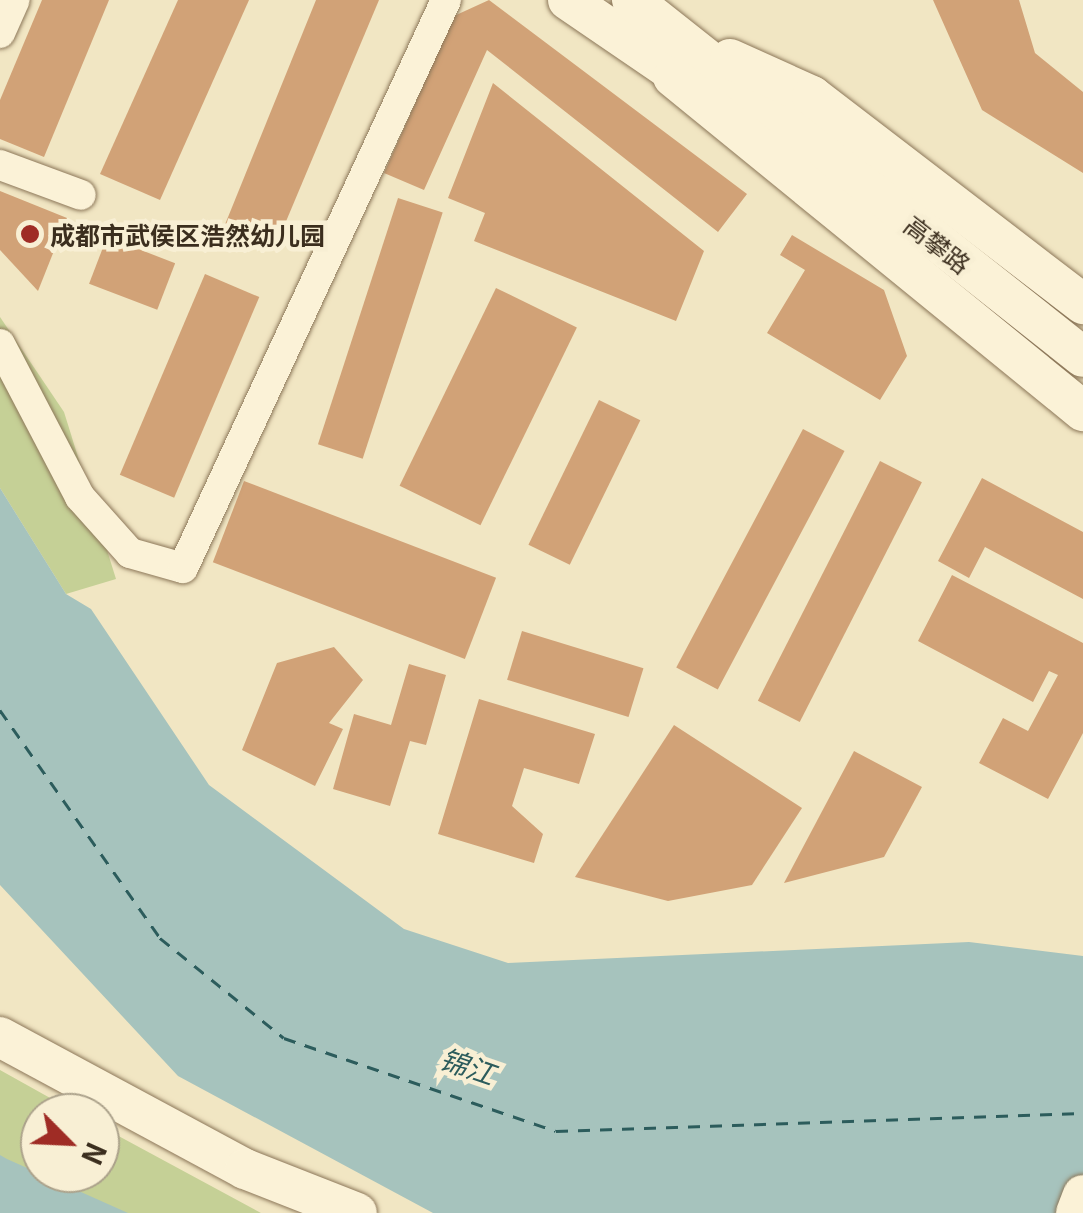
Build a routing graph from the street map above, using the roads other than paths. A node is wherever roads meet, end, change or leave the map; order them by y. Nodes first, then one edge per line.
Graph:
1 (15, 0) edge
2 (446, 0) edge
3 (568, 0) edge
4 (632, 0) edge
5 (0, 33) edge
6 (683, 38) junction
7 (673, 77) junction
8 (794, 132) junction
9 (0, 165) edge
10 (81, 195) dead end
11 (1083, 304) edge
12 (0, 344) edge
13 (1083, 357) edge
14 (1083, 411) edge
15 (0, 1037) edge
16 (1083, 1195) edge
17 (357, 1213) edge
18 (1076, 1213) edge

1 - 5 street
2 - 12 street
3 - 7 street, 高攀路
4 - 6 street, 高攀路
6 - 8 street, 高攀路
6 - 11 street
7 - 8 street, 高攀路
7 - 14 street
8 - 13 street, 高攀路
9 - 10 street
15 - 17 street
16 - 18 street

